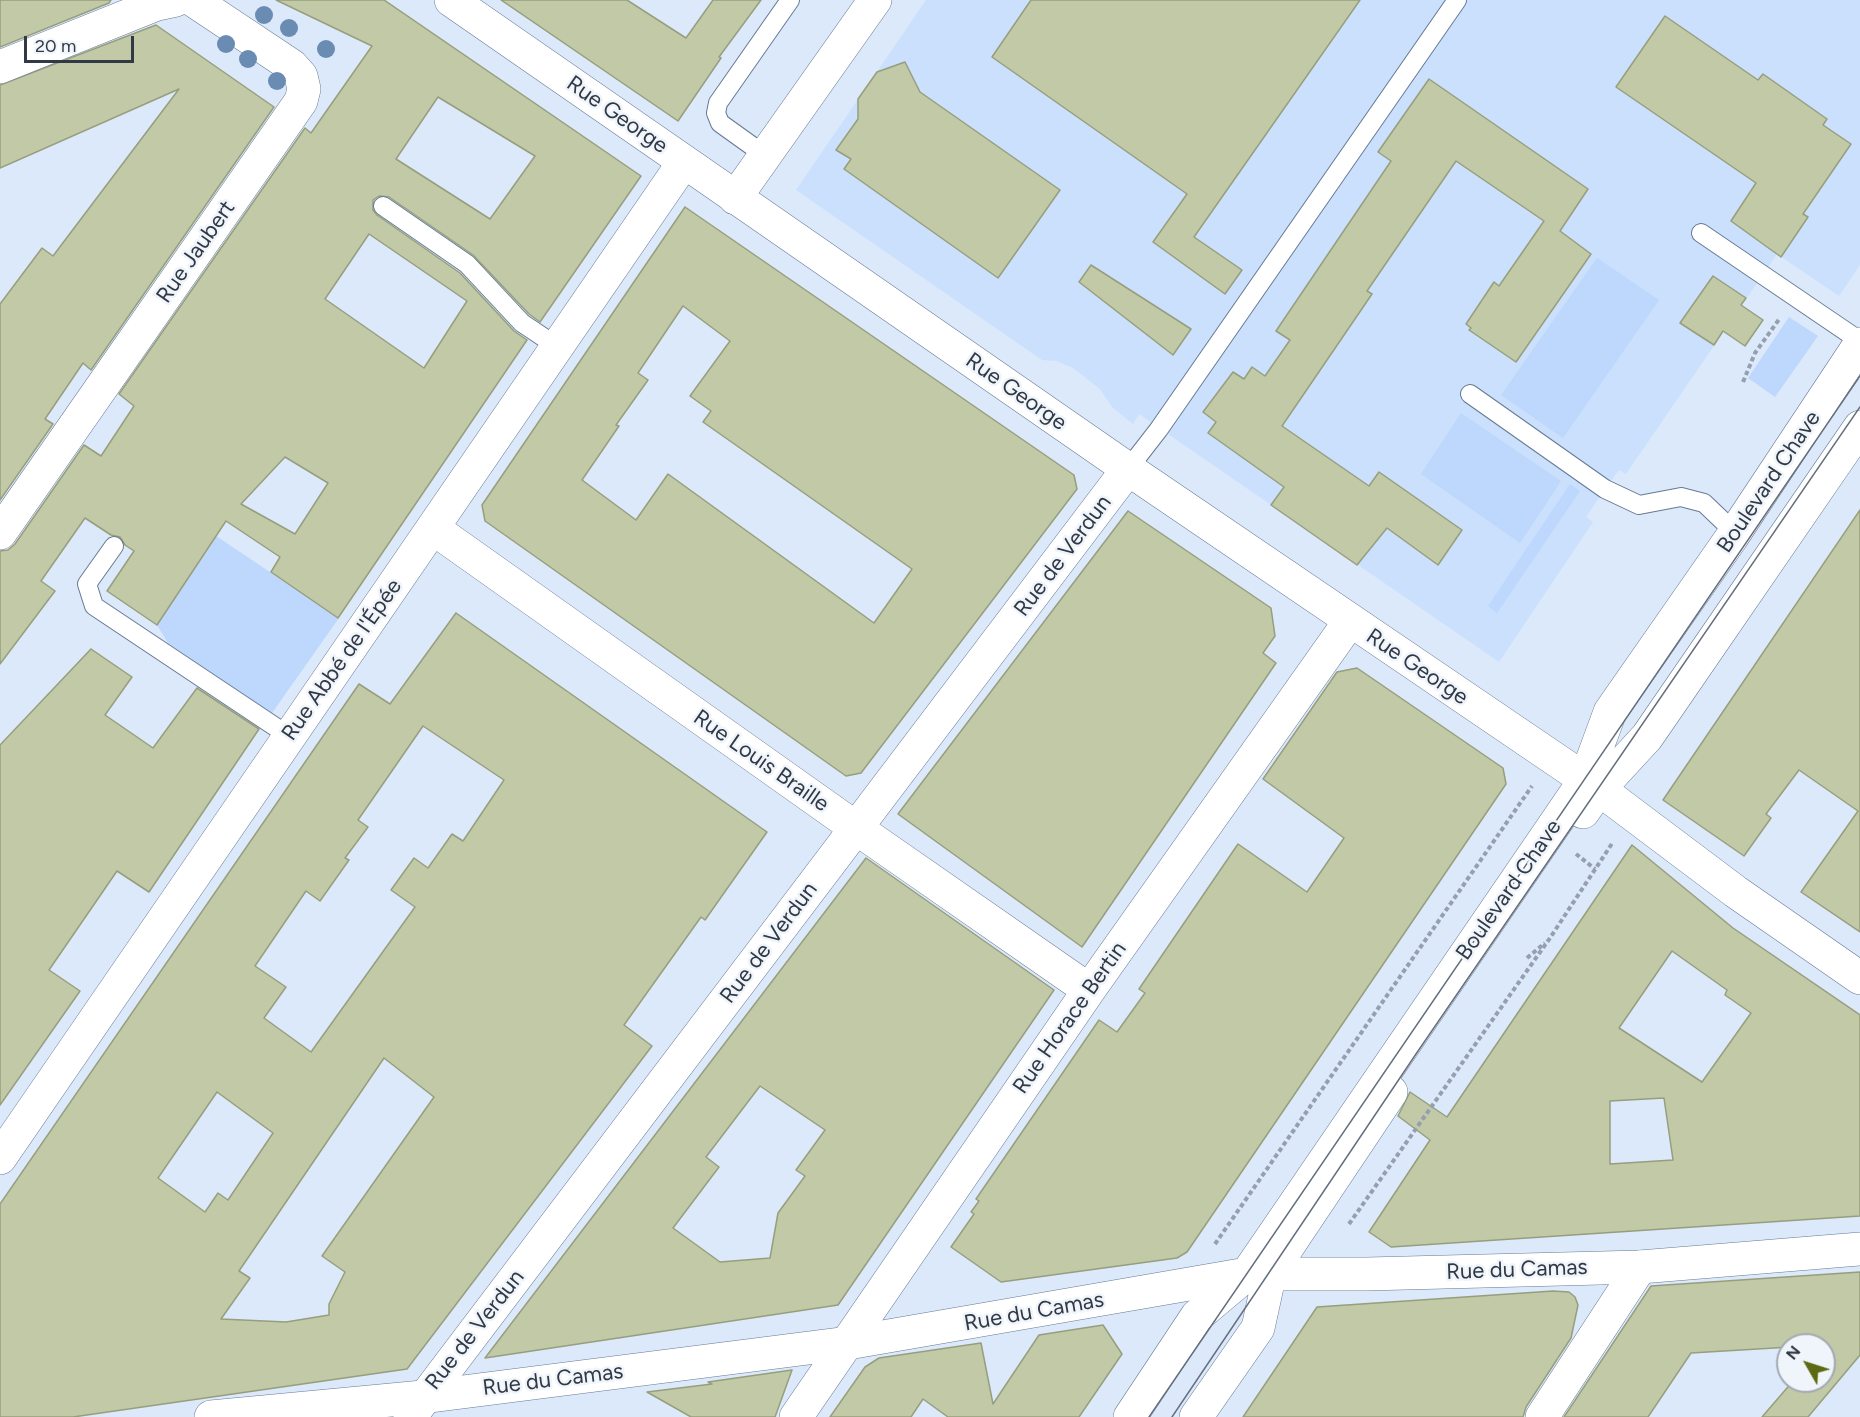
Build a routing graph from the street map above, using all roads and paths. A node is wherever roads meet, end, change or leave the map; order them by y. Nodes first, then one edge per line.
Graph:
1 (170, 0) edge
2 (176, 0) edge
3 (193, 0) edge
4 (451, 0) edge
5 (790, 0) edge
6 (875, 0) edge
7 (1457, 0) edge
8 (0, 67) edge
9 (766, 156) junction
10 (684, 162) junction
11 (735, 198) junction
12 (383, 206) dead end
13 (1701, 232) dead end
14 (1795, 297) junction
15 (1860, 343) edge
16 (558, 347) junction
17 (1743, 382) dead end
18 (1470, 394) dead end
19 (1860, 427) edge
20 (1128, 469) junction
21 (434, 529) junction
22 (0, 533) edge
23 (1732, 537) junction
24 (114, 546) dead end
25 (1350, 621) junction
26 (289, 736) junction
27 (1592, 784) junction
28 (1532, 786) dead end
29 (856, 828) junction
30 (1618, 834) dead end
31 (1463, 884) junction
32 (1453, 911) dead end
33 (1550, 938) junction
34 (1527, 958) dead end
35 (1860, 978) edge
36 (1089, 990) junction
37 (0, 1158) edge
38 (1347, 1226) dead end
39 (1213, 1247) dead end
40 (1860, 1250) edge
41 (1640, 1267) junction
42 (1258, 1274) junction
43 (848, 1343) junction
44 (417, 1407) edge
45 (211, 1417) edge
46 (796, 1417) edge
47 (1130, 1417) edge
48 (1196, 1417) edge
49 (1542, 1417) edge

1 - 2 street
1 - 8 street
3 - 22 street, Rue Jaubert
4 - 10 street, Rue George
5 - 9 lane
6 - 9 street
7 - 20 lane
9 - 11 street
10 - 11 street, Rue George
10 - 16 street, Rue Abbé de l'Épée
11 - 20 street, Rue George
12 - 16 lane
13 - 14 lane
14 - 15 lane
14 - 17 path
15 - 23 street, Boulevard Chave
16 - 21 street, Rue Abbé de l'Épée
18 - 23 lane
19 - 27 street, Boulevard Chave
20 - 25 street, Rue George
20 - 29 street, Rue de Verdun
21 - 26 street, Rue Abbé de l'Épée
21 - 29 street, Rue Louis Braille
23 - 27 street, Boulevard Chave
24 - 26 lane
25 - 27 street, Rue George
25 - 36 street, Rue Horace Bertin
26 - 37 street, Rue Abbé de l'Épée
27 - 35 street, Rue George
27 - 42 street, Boulevard Chave
28 - 31 path
29 - 36 street, Rue Louis Braille
29 - 44 street, Rue de Verdun
30 - 33 path
31 - 32 path
31 - 39 path
33 - 34 path
33 - 38 path
36 - 43 street, Rue Horace Bertin
40 - 41 street, Rue du Camas
41 - 42 street, Rue du Camas
41 - 49 street
42 - 43 street, Rue du Camas
42 - 47 street, Boulevard Chave
42 - 48 street, Boulevard Chave
43 - 44 street, Rue du Camas
43 - 46 street, Rue Horace Bertin
44 - 45 street, Rue du Camas

